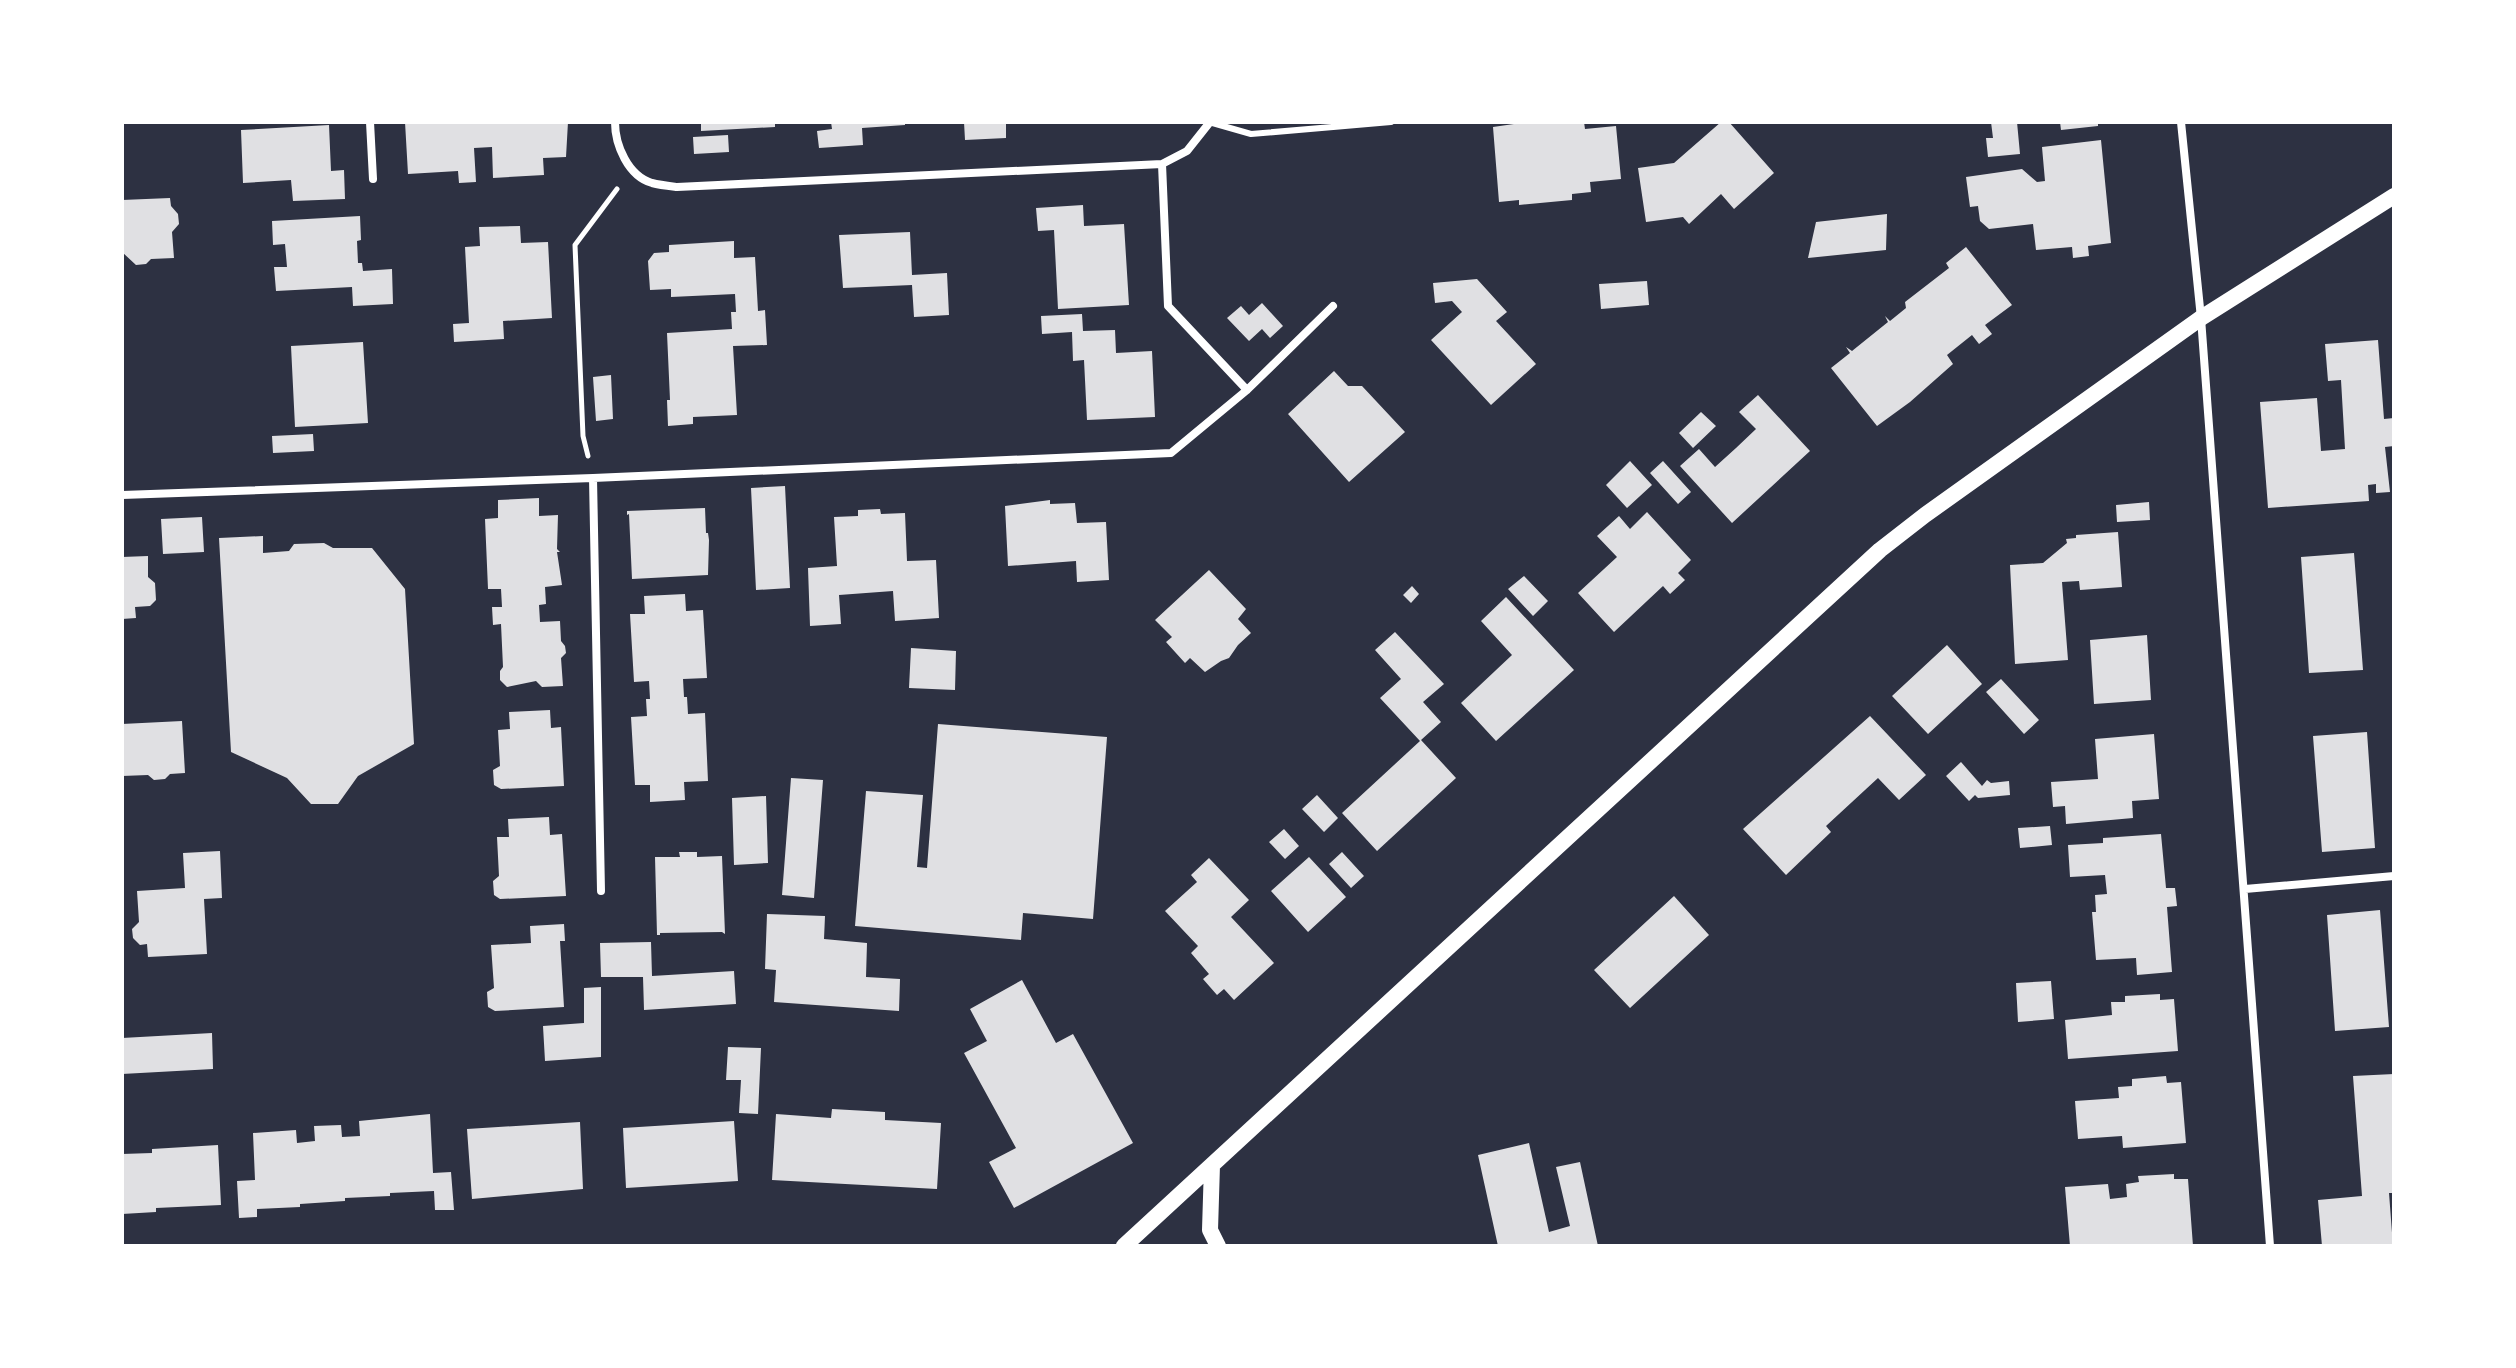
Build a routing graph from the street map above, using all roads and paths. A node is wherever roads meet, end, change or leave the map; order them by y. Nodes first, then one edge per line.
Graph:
1 (370, 122) edge
2 (615, 122) edge
3 (1210, 122) edge
4 (1391, 122) edge
5 (2181, 122) edge
6 (1162, 164) junction
7 (630, 168) junction
8 (373, 179) dead end
9 (2394, 196) edge
10 (1333, 306) dead end
11 (2201, 318) junction
12 (1247, 390) junction
13 (593, 478) junction
14 (122, 495) edge
15 (2394, 876) edge
16 (2245, 889) junction
17 (601, 891) dead end
18 (1212, 1165) junction
19 (1124, 1246) edge
20 (1218, 1246) edge
21 (2270, 1246) edge

1 - 8 street
2 - 7 street
3 - 4 lane
3 - 6 street
5 - 11 street
6 - 7 street
6 - 12 street
7 - 13 path
9 - 11 main road
10 - 12 street
11 - 16 street
11 - 18 main road
12 - 13 street
13 - 14 street
13 - 17 street
15 - 16 street
16 - 21 street
18 - 19 main road
18 - 20 main road

